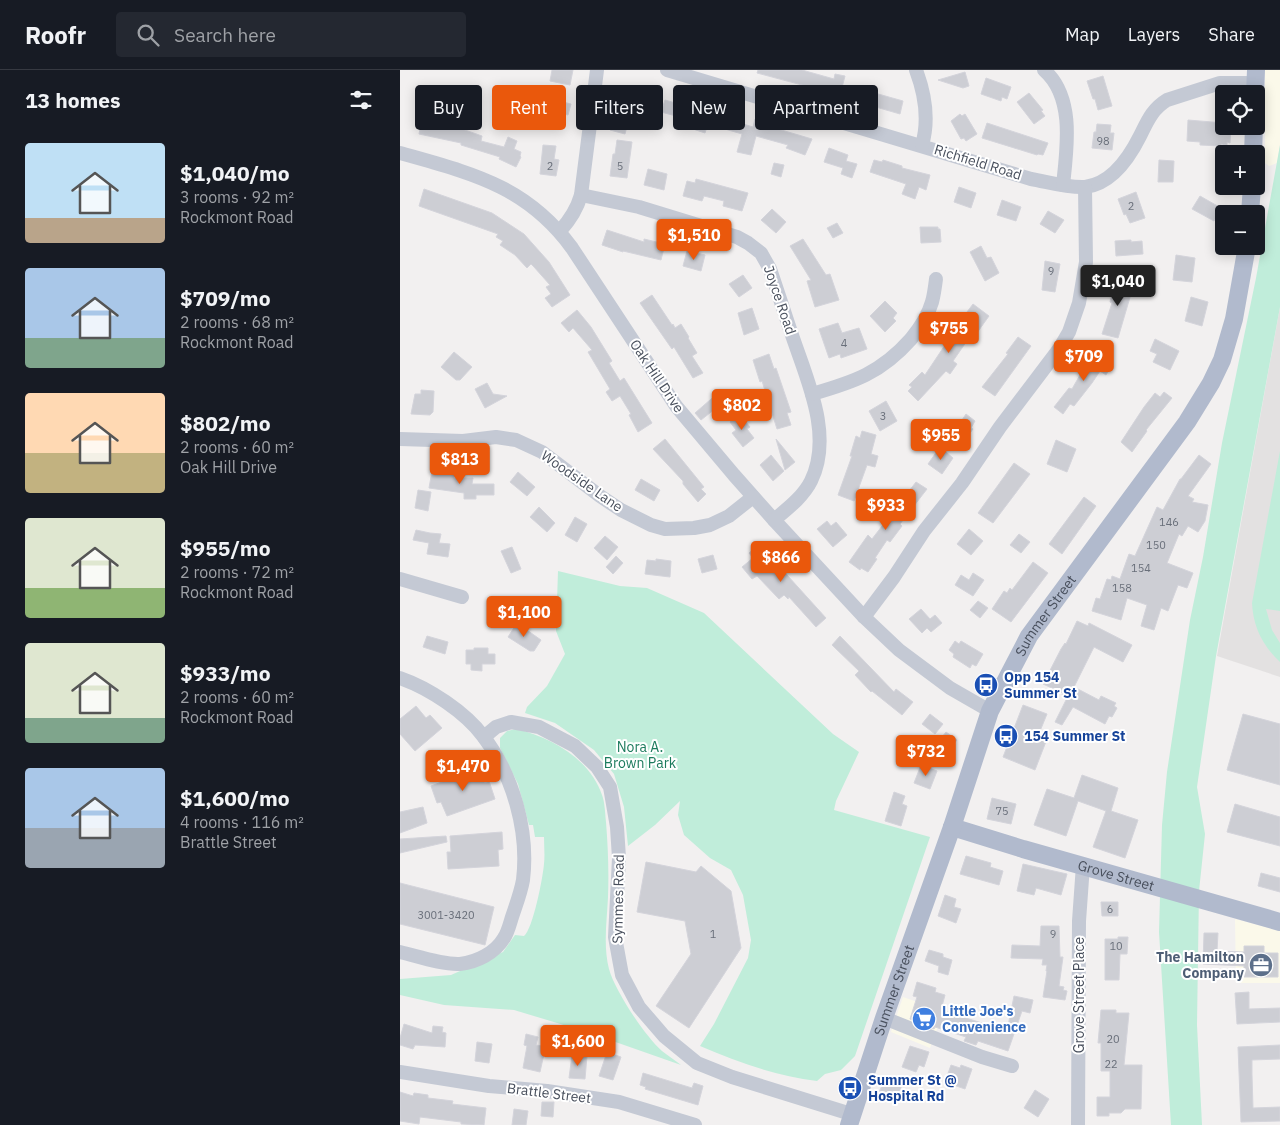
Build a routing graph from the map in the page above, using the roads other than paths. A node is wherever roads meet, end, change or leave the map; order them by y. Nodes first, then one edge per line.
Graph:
1 (597, 70) edge
2 (667, 70) edge
3 (916, 70) edge
4 (1044, 70) edge
5 (1255, 82) edge
6 (922, 145) junction
7 (400, 153) edge
8 (1062, 185) junction
9 (1085, 187) junction
10 (581, 195) junction
11 (560, 231) junction
12 (1245, 255) edge
13 (936, 280) dead end
14 (812, 394) junction
15 (400, 439) edge
16 (753, 497) junction
17 (774, 520) junction
18 (400, 580) edge
19 (462, 597) dead end
20 (864, 617) junction
21 (400, 678) edge
22 (990, 711) junction
23 (484, 737) junction
24 (952, 827) junction
25 (1083, 865) junction
26 (1280, 922) edge
27 (400, 952) edge
28 (884, 1018) junction
29 (1012, 1066) dead end
30 (400, 1072) edge
31 (850, 1120) edge
32 (695, 1125) edge
33 (1078, 1125) edge

1 - 10 street
2 - 6 street, Richfield Road
3 - 6 street
4 - 8 street
5 - 9 street
6 - 8 street, Richfield Road
7 - 11 street, Oak Hill Drive
8 - 9 street, Richfield Road
9 - 20 street
10 - 11 street
10 - 14 street, Joyce Road
11 - 16 street, Oak Hill Drive
12 - 22 main road, Summer Street
13 - 14 street
14 - 17 street, Joyce Road
15 - 16 street, Woodside Lane
16 - 17 street, Oak Hill Drive
17 - 20 street, Oak Hill Drive
18 - 19 street
20 - 22 street, Oak Hill Drive
21 - 23 street
22 - 24 main road, Summer Street
23 - 27 street
23 - 31 street, Symmes Road
24 - 25 main road, Grove Street
24 - 28 main road, Summer Street
25 - 26 main road, Grove Street
25 - 33 street, Grove Street Place
28 - 29 street
28 - 31 main road, Summer Street
30 - 32 street, Brattle Street

